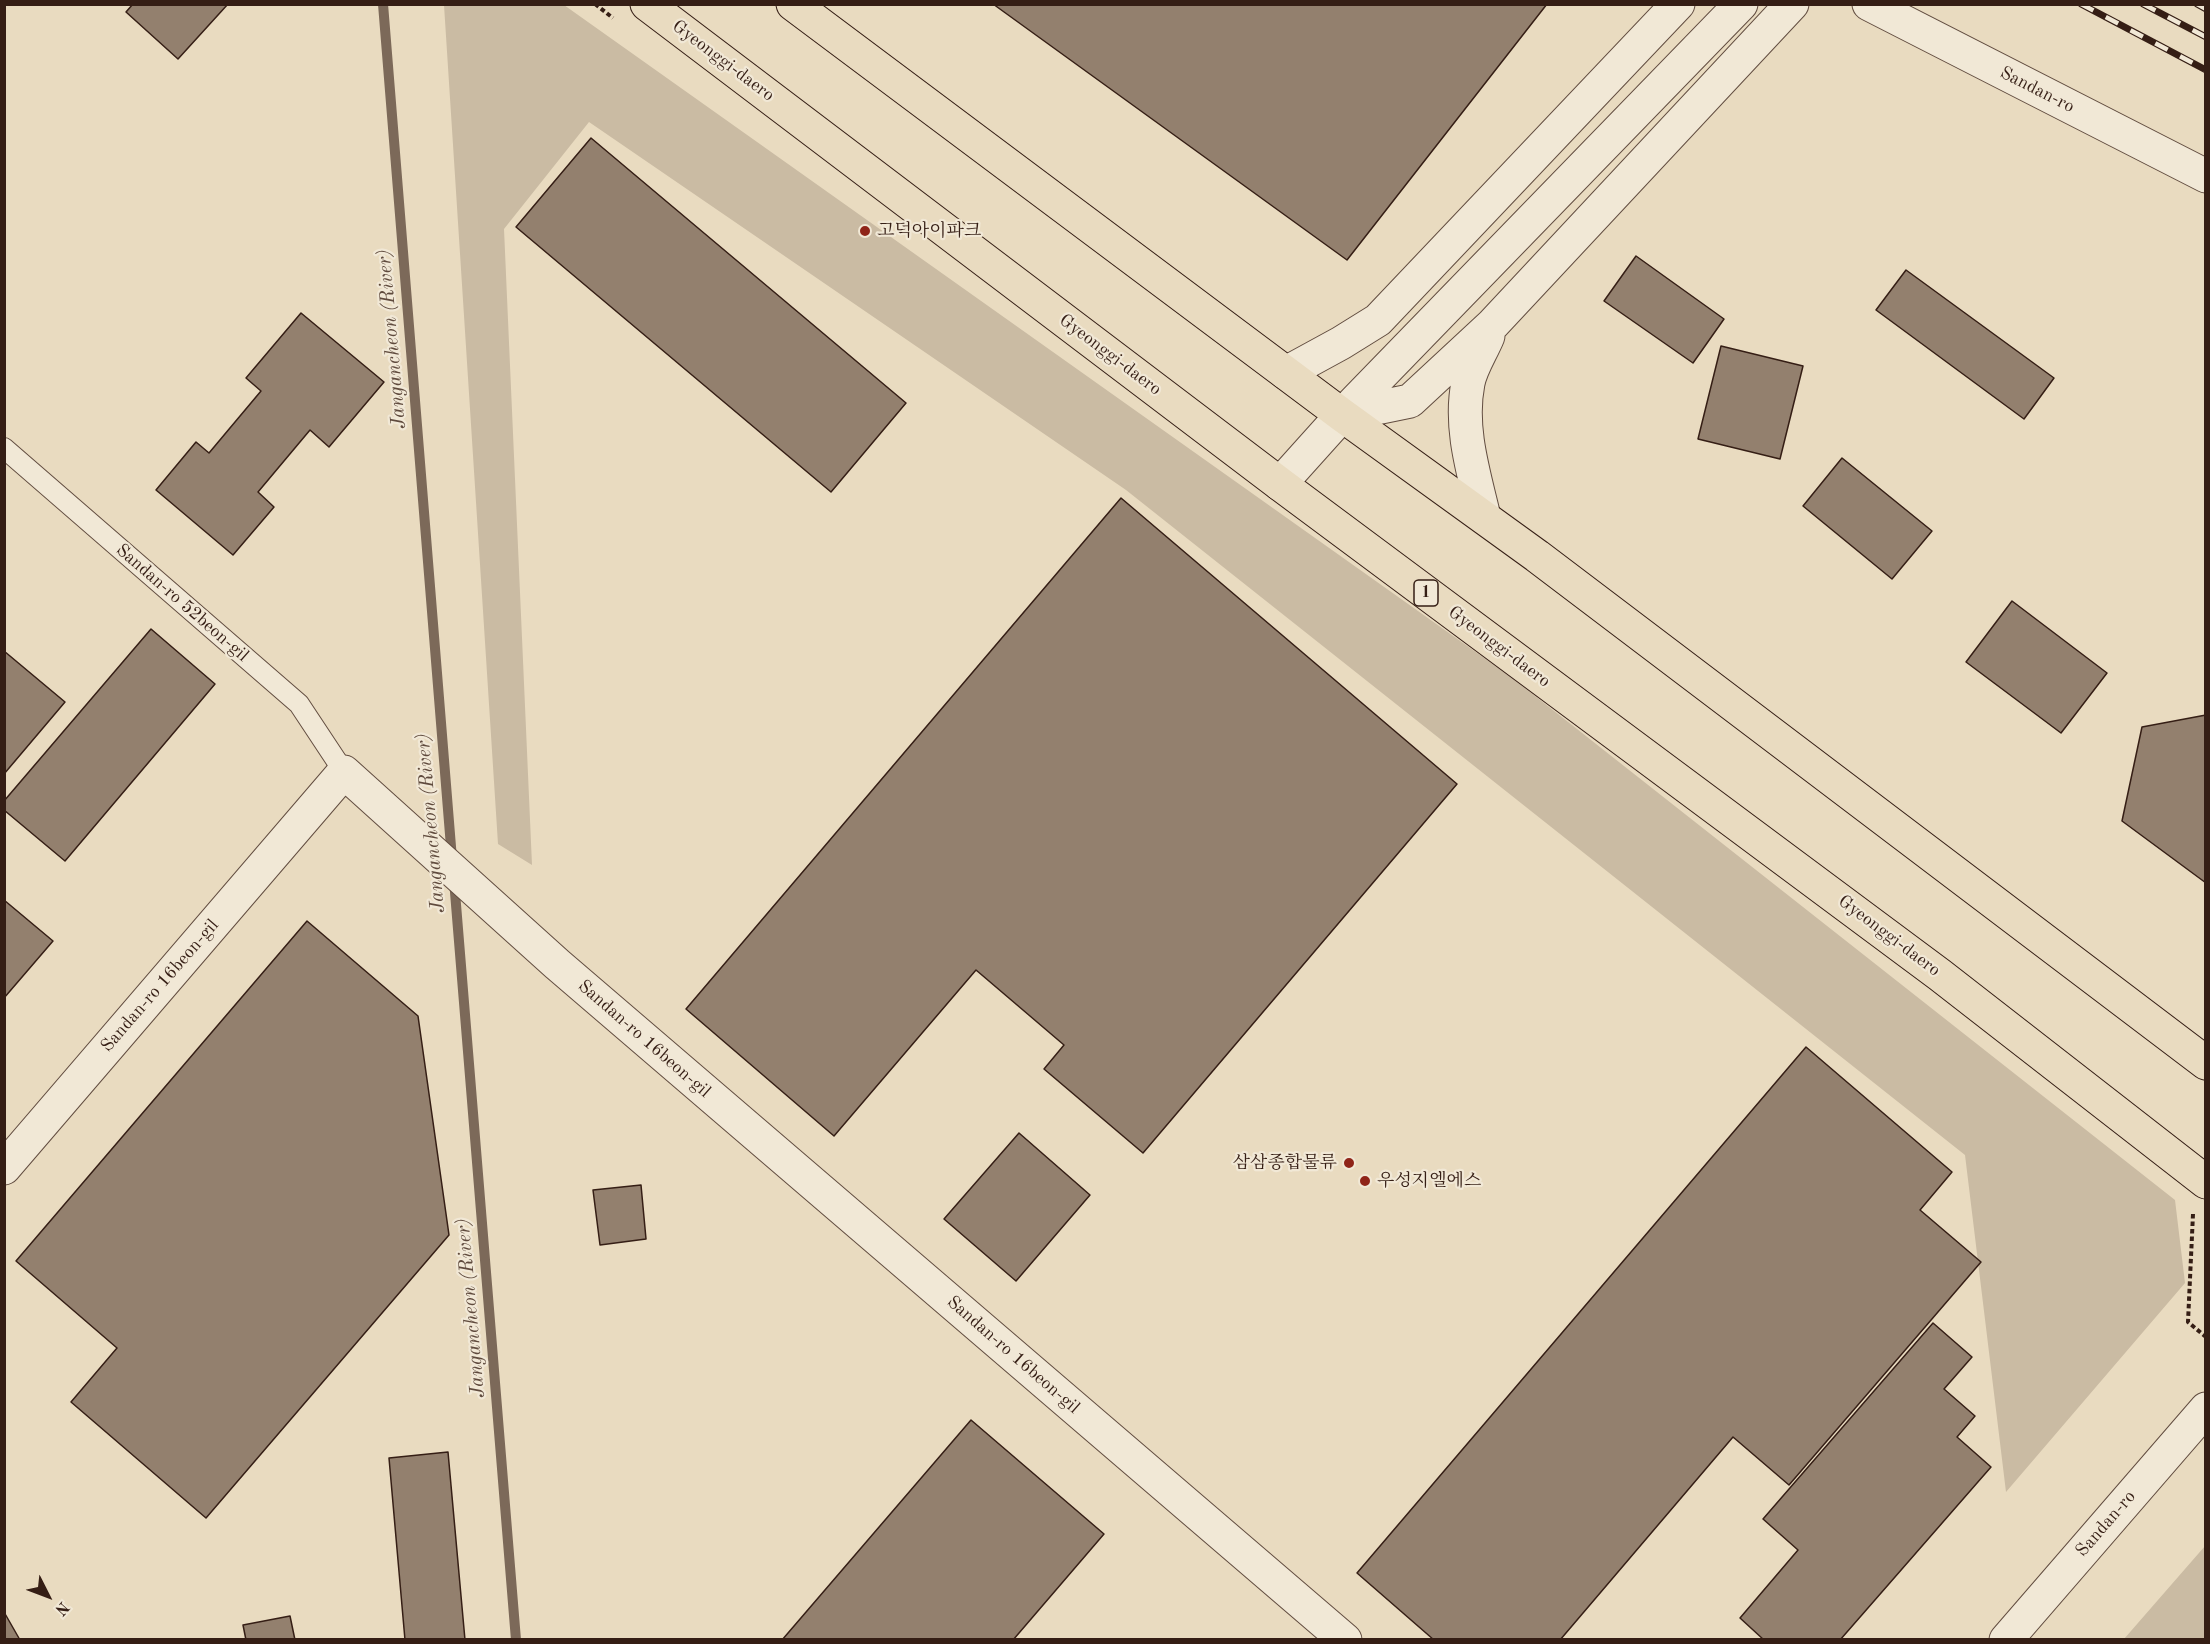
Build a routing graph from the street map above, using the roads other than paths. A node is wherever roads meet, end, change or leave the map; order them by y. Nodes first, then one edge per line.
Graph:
1 (647, 4) edge
2 (793, 4) edge
3 (1678, 4) edge
4 (1741, 4) edge
5 (1791, 4) edge
6 (1869, 4) edge
7 (2205, 176) edge
8 (1493, 324) junction
9 (1286, 373) junction
10 (1342, 415) junction
11 (4, 448) edge
12 (1280, 484) junction
13 (1484, 517) junction
14 (344, 772) junction
15 (2205, 1063) edge
16 (4, 1168) edge
17 (2205, 1182) edge
18 (2205, 1408) edge
19 (1345, 1640) edge
20 (2006, 1640) edge

1 - 12 main road, Gyeonggi-daero / 1
2 - 9 main road
3 - 9 street
4 - 10 street
5 - 8 street
6 - 7 street, Sandan-ro
8 - 10 street
8 - 13 street
9 - 10 main road
10 - 12 street
10 - 13 main road
11 - 14 lane, Sandan-ro 52beon-gil
12 - 17 main road, Gyeonggi-daero / 1
13 - 15 main road
14 - 16 street, Sandan-ro 16beon-gil
14 - 19 street, Sandan-ro 16beon-gil
18 - 20 street, Sandan-ro

